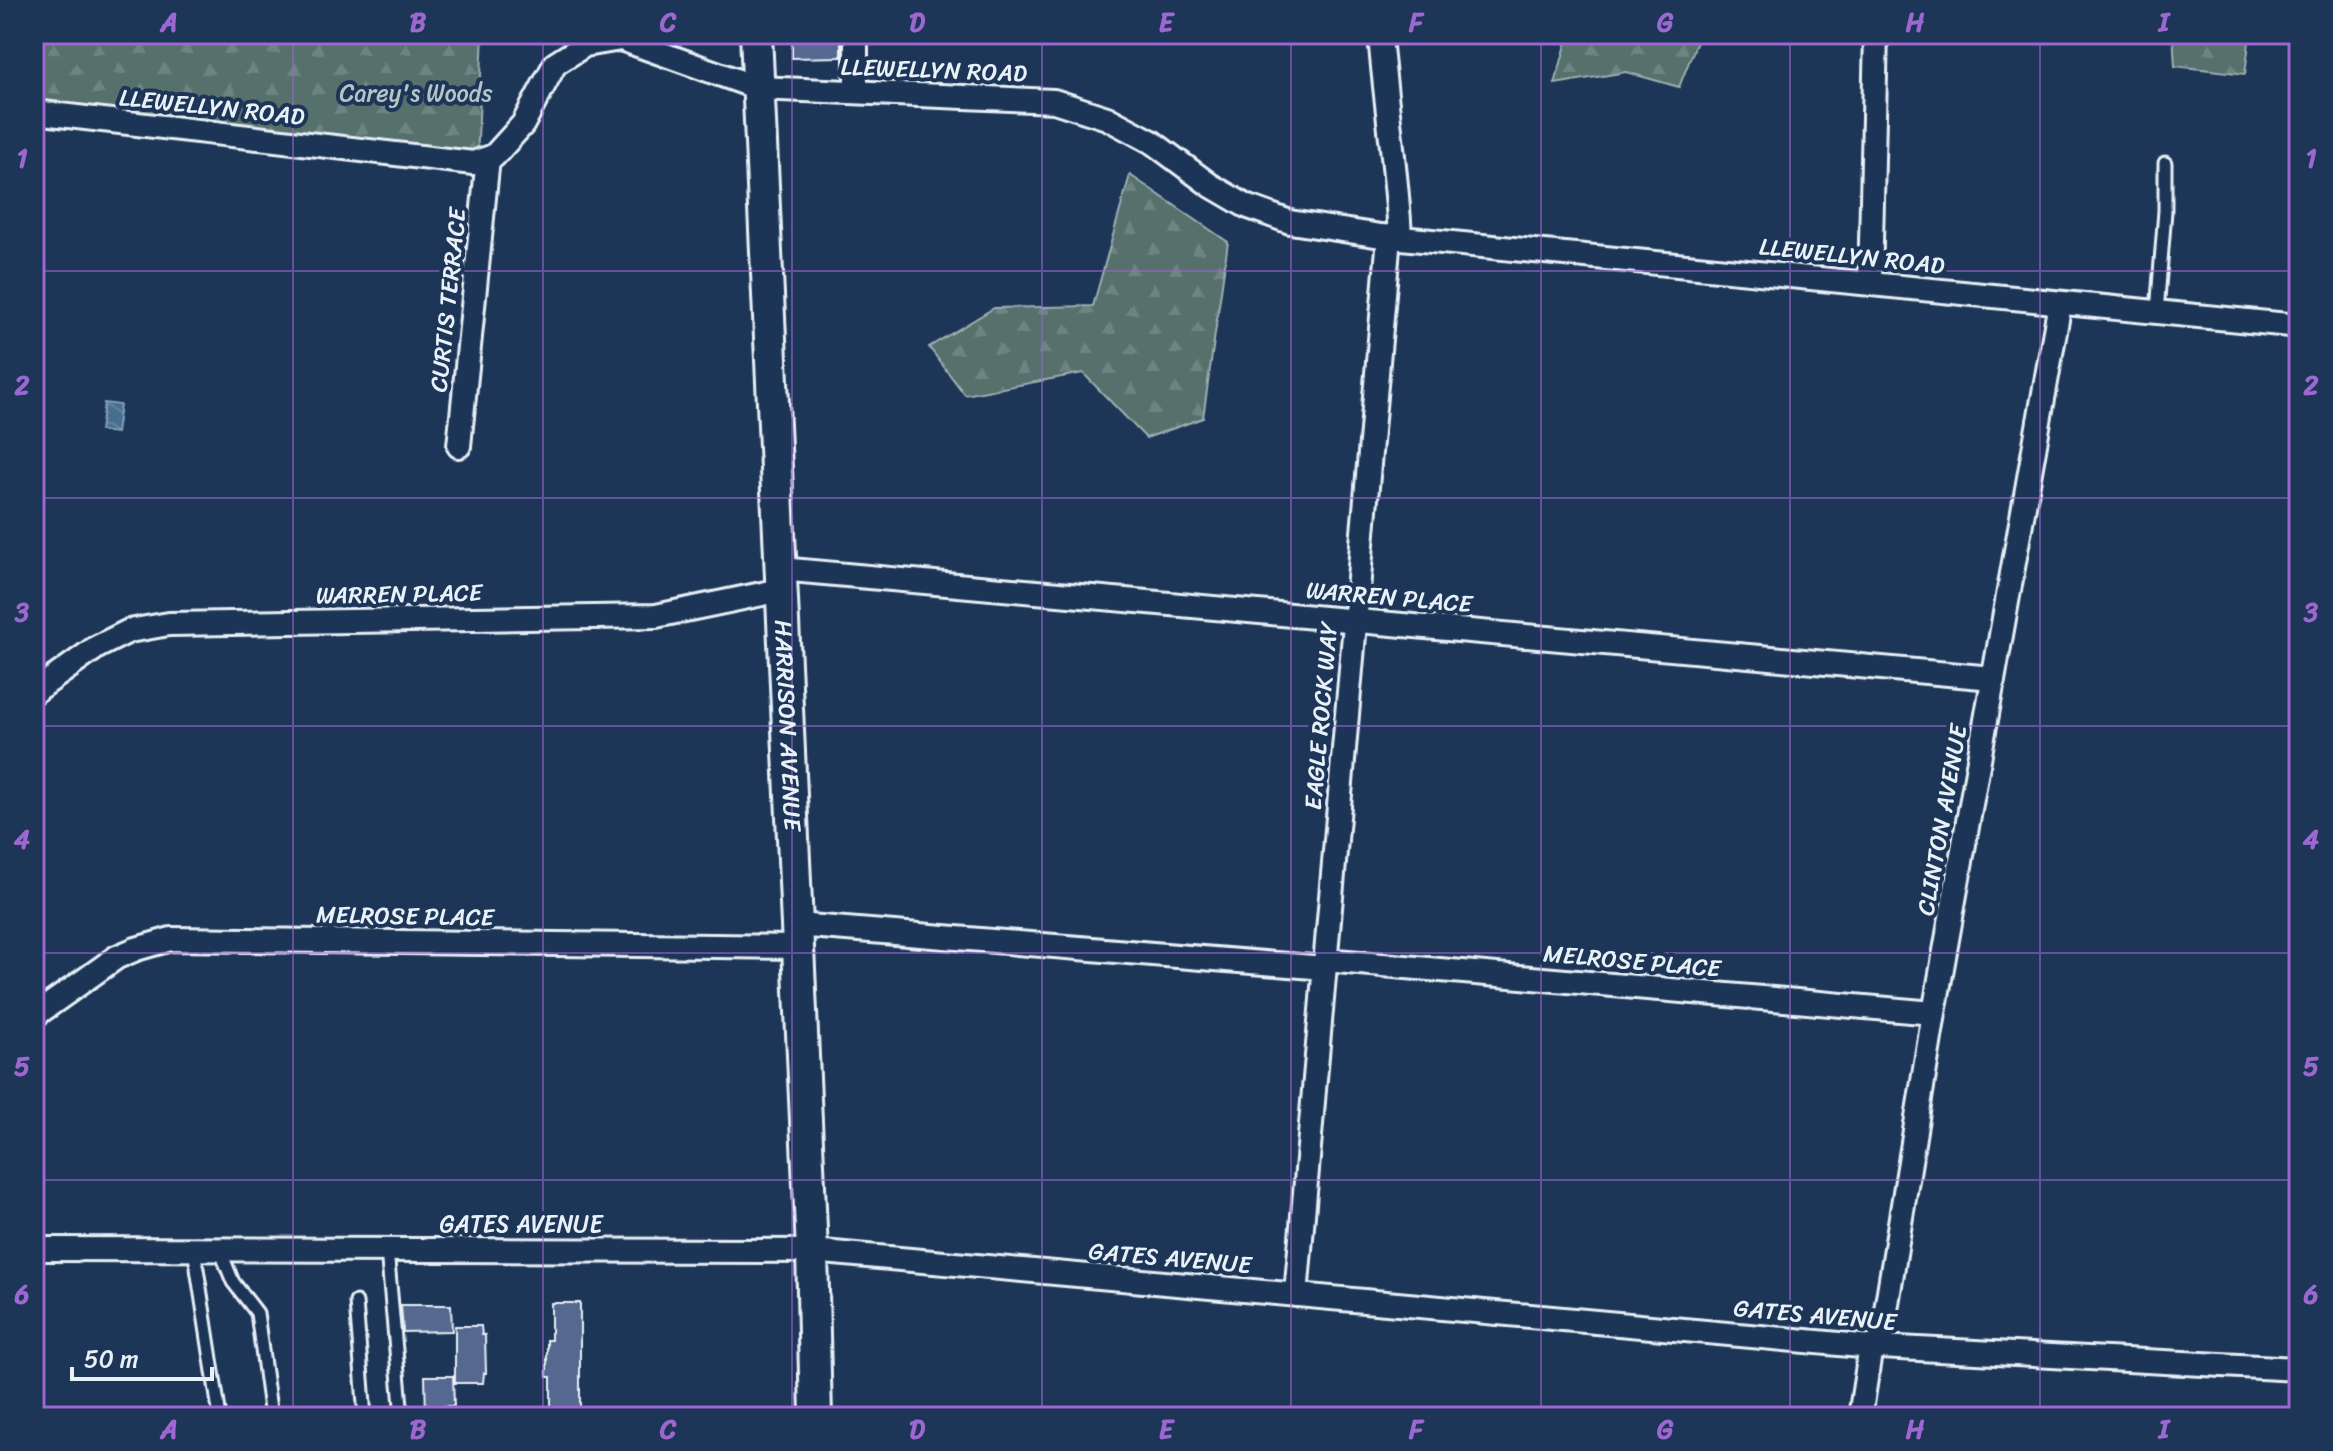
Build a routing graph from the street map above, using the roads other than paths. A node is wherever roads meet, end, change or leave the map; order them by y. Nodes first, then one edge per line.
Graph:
1 (756, 34) edge
2 (856, 34) edge
3 (1380, 34) edge
4 (1876, 34) edge
5 (758, 88) junction
6 (856, 92) junction
7 (34, 112) edge
8 (488, 158) junction
9 (2165, 163) dead end
10 (1394, 238) junction
11 (1870, 284) junction
12 (2060, 303) junction
13 (2157, 312) junction
14 (2299, 326) edge
15 (459, 446) dead end
16 (781, 579) junction
17 (1355, 620) junction
18 (1993, 678) junction
19 (34, 692) edge
20 (798, 936) junction
21 (1325, 964) junction
22 (1934, 1013) junction
23 (34, 1016) edge
24 (34, 1249) edge
25 (194, 1249) junction
26 (220, 1249) junction
27 (387, 1250) junction
28 (812, 1251) junction
29 (1296, 1295) junction
30 (356, 1302) dead end
31 (1876, 1346) junction
32 (2299, 1369) edge
33 (220, 1417) edge
34 (271, 1417) edge
35 (365, 1417) edge
36 (402, 1417) edge
37 (816, 1417) edge
38 (1860, 1417) edge

1 - 5 street, HARRISON AVENUE
2 - 6 street
3 - 10 street, EAGLE ROCK WAY
4 - 11 street
5 - 6 street, LLEWELLYN ROAD
5 - 8 street, LLEWELLYN ROAD
5 - 16 street, HARRISON AVENUE
6 - 10 street, LLEWELLYN ROAD
7 - 8 street, LLEWELLYN ROAD
8 - 15 street, CURTIS TERRACE
9 - 13 lane
10 - 11 street, LLEWELLYN ROAD
10 - 17 street, EAGLE ROCK WAY
11 - 12 street, LLEWELLYN ROAD
12 - 13 street, LLEWELLYN ROAD
12 - 18 street, CLINTON AVENUE
13 - 14 street, LLEWELLYN ROAD
16 - 17 street, WARREN PLACE
16 - 19 street, WARREN PLACE
16 - 20 street, HARRISON AVENUE
17 - 18 street, WARREN PLACE
17 - 21 street, EAGLE ROCK WAY
18 - 22 street, CLINTON AVENUE
20 - 21 street, MELROSE PLACE
20 - 23 street, MELROSE PLACE
20 - 28 street, HARRISON AVENUE
21 - 22 street, MELROSE PLACE
21 - 29 street, EAGLE ROCK WAY
22 - 31 street, CLINTON AVENUE
24 - 25 street, GATES AVENUE
25 - 26 street, GATES AVENUE
25 - 33 lane
26 - 27 street, GATES AVENUE
26 - 34 lane
27 - 28 street, GATES AVENUE
27 - 36 lane
28 - 29 street, GATES AVENUE
28 - 37 street, HARRISON AVENUE
29 - 31 street, GATES AVENUE
30 - 35 lane
31 - 32 street, GATES AVENUE
31 - 38 street, CLINTON AVENUE

